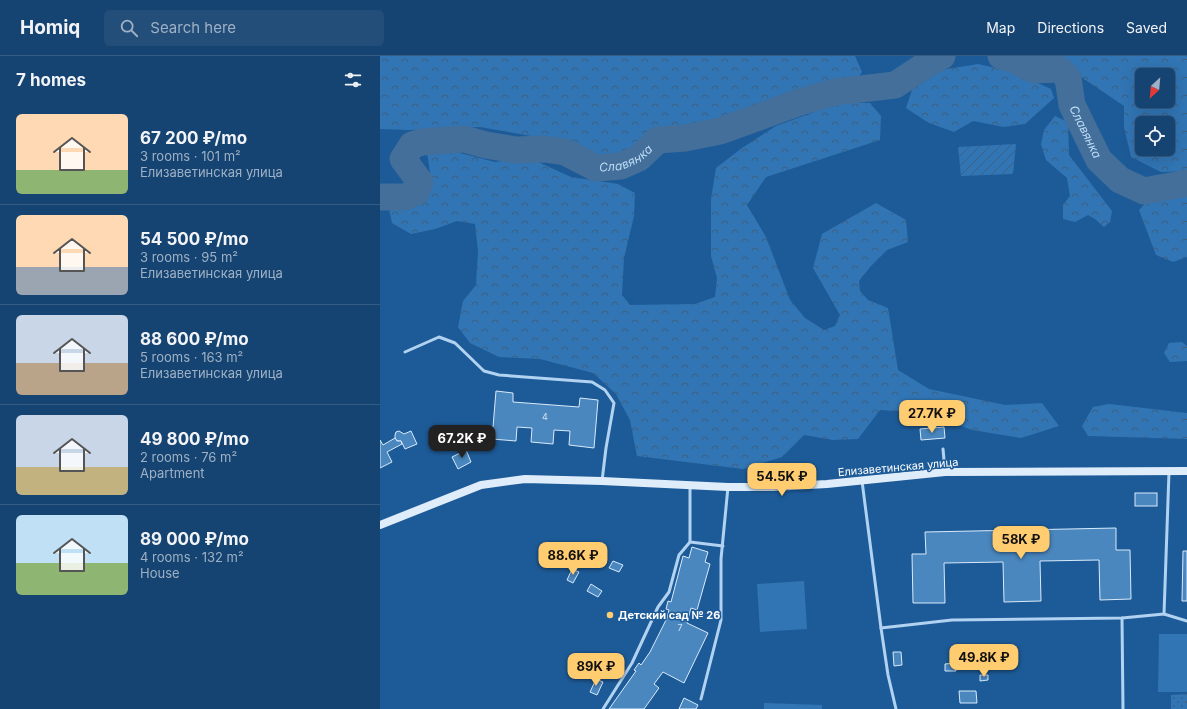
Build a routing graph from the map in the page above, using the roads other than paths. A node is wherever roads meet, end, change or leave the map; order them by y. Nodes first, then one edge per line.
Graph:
1 (405, 352) dead end
2 (943, 448) dead end
3 (1187, 471) edge
4 (945, 472) junction
5 (1169, 472) junction
6 (862, 480) junction
7 (602, 481) junction
8 (690, 486) junction
9 (728, 487) junction
10 (380, 525) edge
11 (690, 542) junction
12 (723, 546) junction
13 (1164, 614) junction
14 (1122, 618) junction
15 (1187, 621) edge
16 (881, 628) junction
17 (701, 699) dead end
18 (603, 709) edge
19 (896, 709) edge
20 (1123, 709) edge

1 - 7 lane
2 - 4 lane
3 - 5 street, Елизаветинская улица
4 - 5 street, Елизаветинская улица
4 - 6 street, Елизаветинская улица
5 - 13 lane
6 - 9 street, Елизаветинская улица
6 - 16 lane
7 - 8 street, Елизаветинская улица
7 - 10 street, Елизаветинская улица
8 - 9 street, Елизаветинская улица
8 - 11 lane
9 - 12 lane
11 - 12 lane
11 - 18 lane
12 - 17 lane
13 - 14 lane
13 - 15 lane
14 - 16 lane
14 - 20 lane
16 - 19 lane

